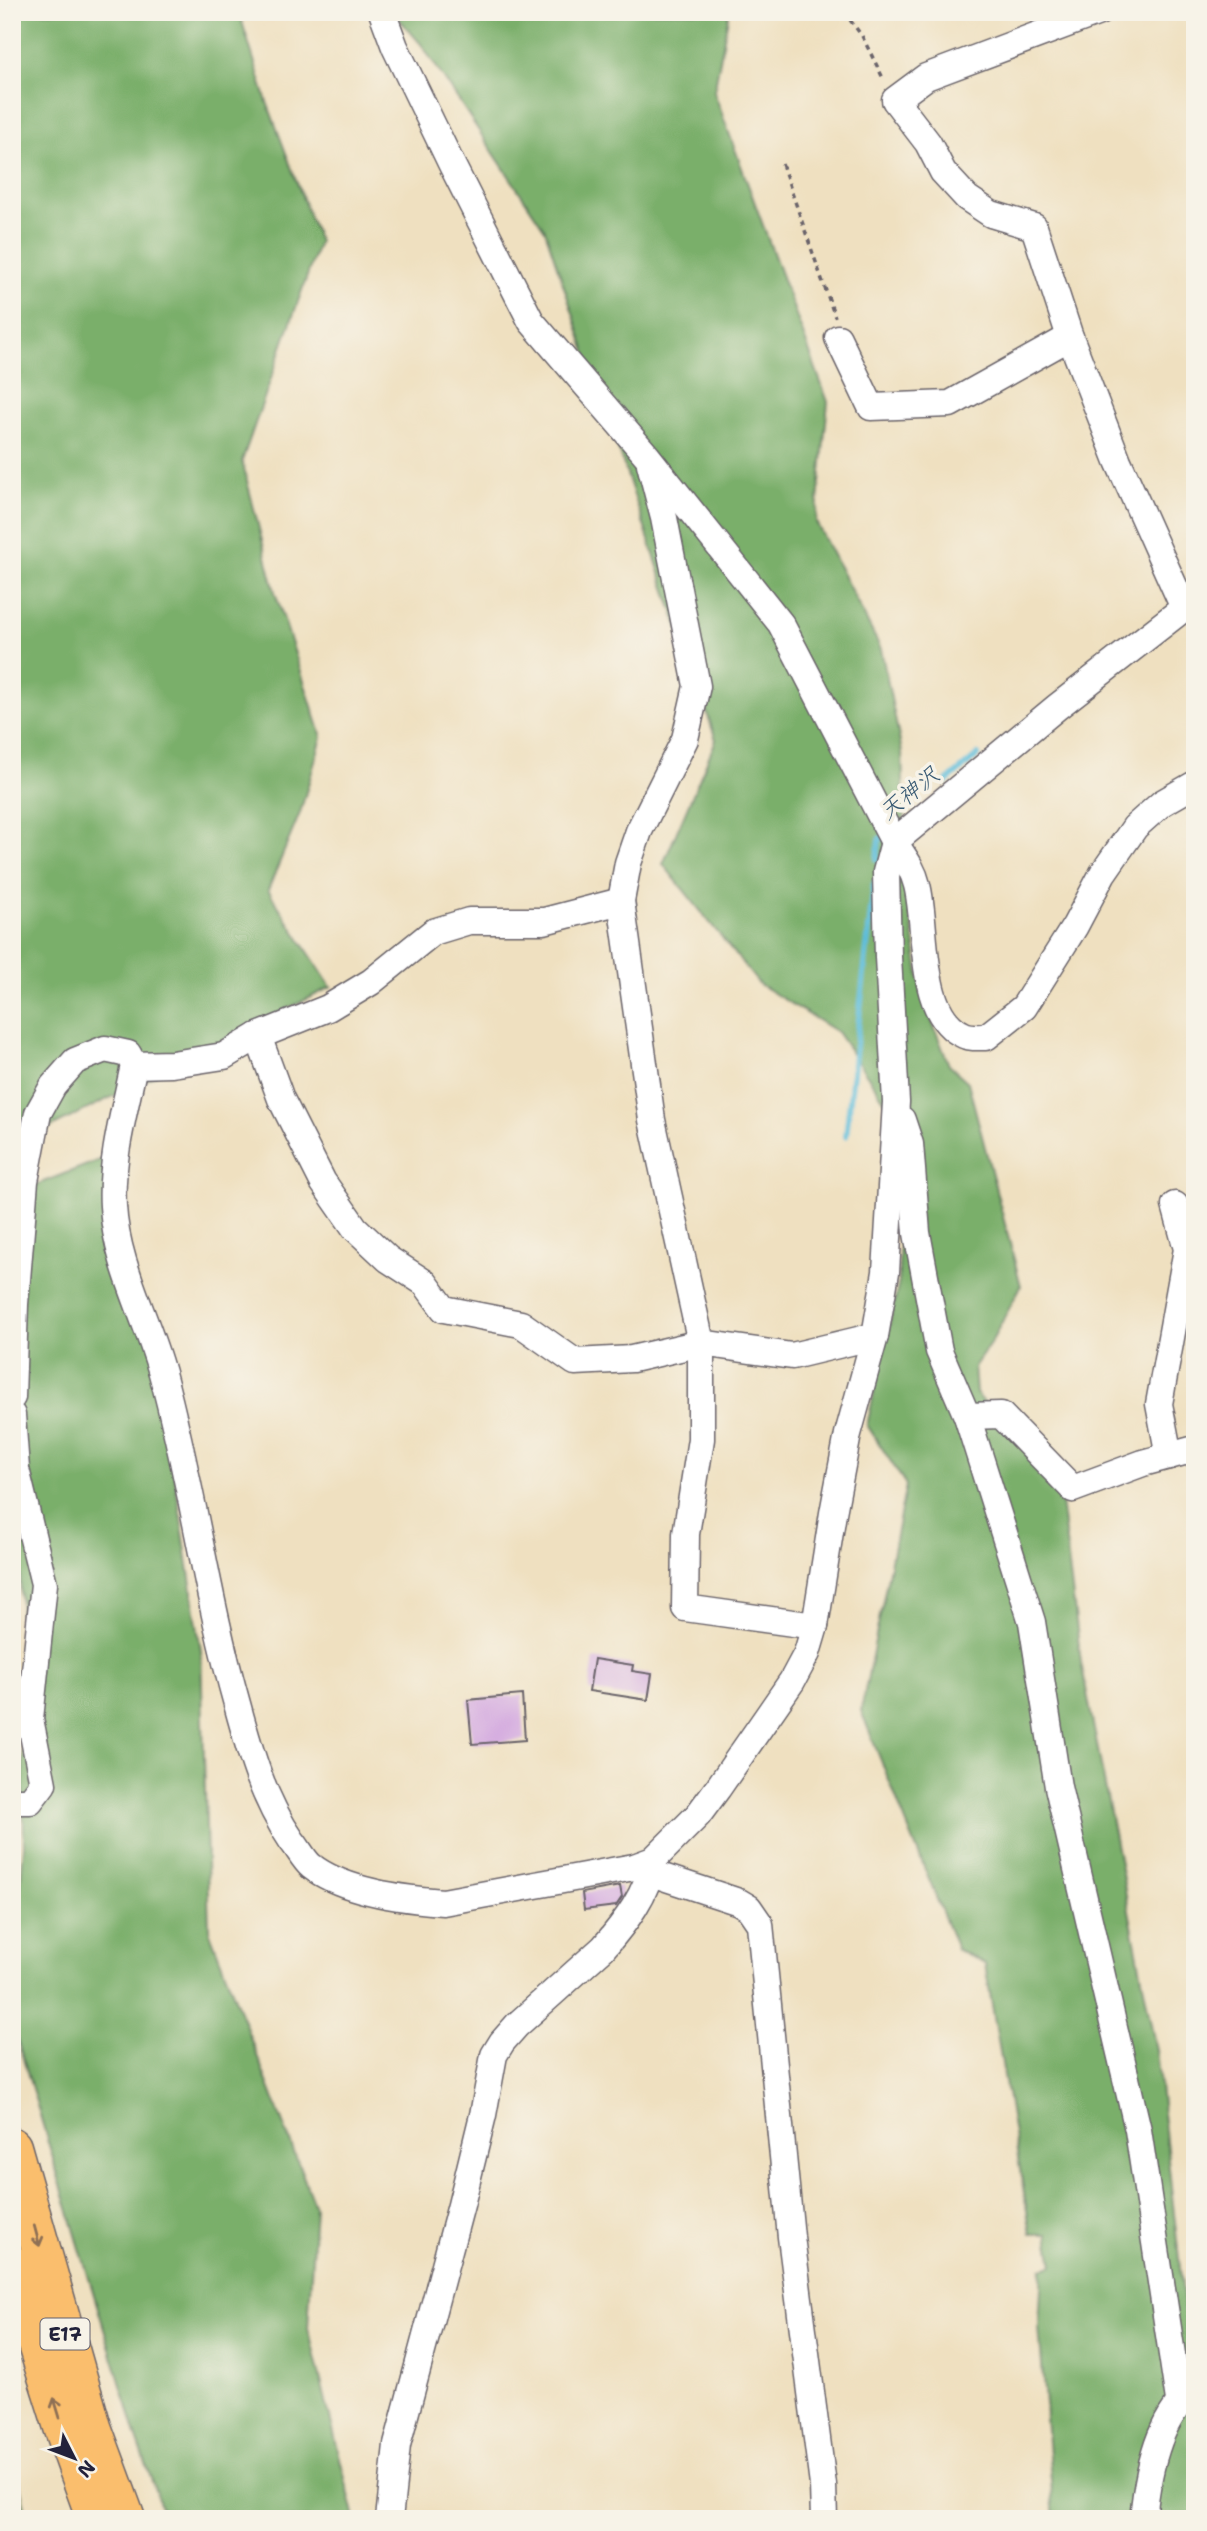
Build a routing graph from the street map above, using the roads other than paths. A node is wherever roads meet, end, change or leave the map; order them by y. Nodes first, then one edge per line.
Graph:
1 (382, 12) edge
2 (1099, 12) edge
3 (839, 333) road end
4 (1070, 337) junction
5 (649, 457) junction
6 (1189, 606) edge
7 (1195, 784) edge
8 (894, 842) junction
9 (621, 901) junction
10 (258, 1036) junction
11 (134, 1065) junction
12 (896, 1102) junction
13 (1175, 1205) dead end
14 (1190, 1241) edge
15 (875, 1336) junction
16 (701, 1343) junction
17 (12, 1397) edge
18 (12, 1415) edge
19 (967, 1416) junction
20 (1195, 1448) edge
21 (1169, 1455) junction
22 (816, 1626) junction
23 (12, 1801) edge
24 (652, 1866) junction
25 (12, 2147) edge
26 (12, 2265) edge
27 (1187, 2396) edge
28 (96, 2519) edge
29 (126, 2519) edge
30 (389, 2519) edge
31 (824, 2519) edge
32 (1143, 2519) edge

1 - 5 street
2 - 4 street
3 - 4 street
4 - 6 street
5 - 8 street
5 - 9 street
6 - 8 street
7 - 8 street
8 - 12 street
9 - 10 street
9 - 16 street
10 - 11 street
10 - 16 street
11 - 17 street
11 - 24 street
12 - 15 street
12 - 19 street
13 - 14 street
14 - 21 street
15 - 16 street
15 - 22 street
16 - 22 street
18 - 23 street
19 - 21 street
19 - 27 street
20 - 21 street
22 - 24 street
24 - 30 street
24 - 31 street
25 -> 29 highway, E17
28 -> 26 highway, E17
27 - 32 street

